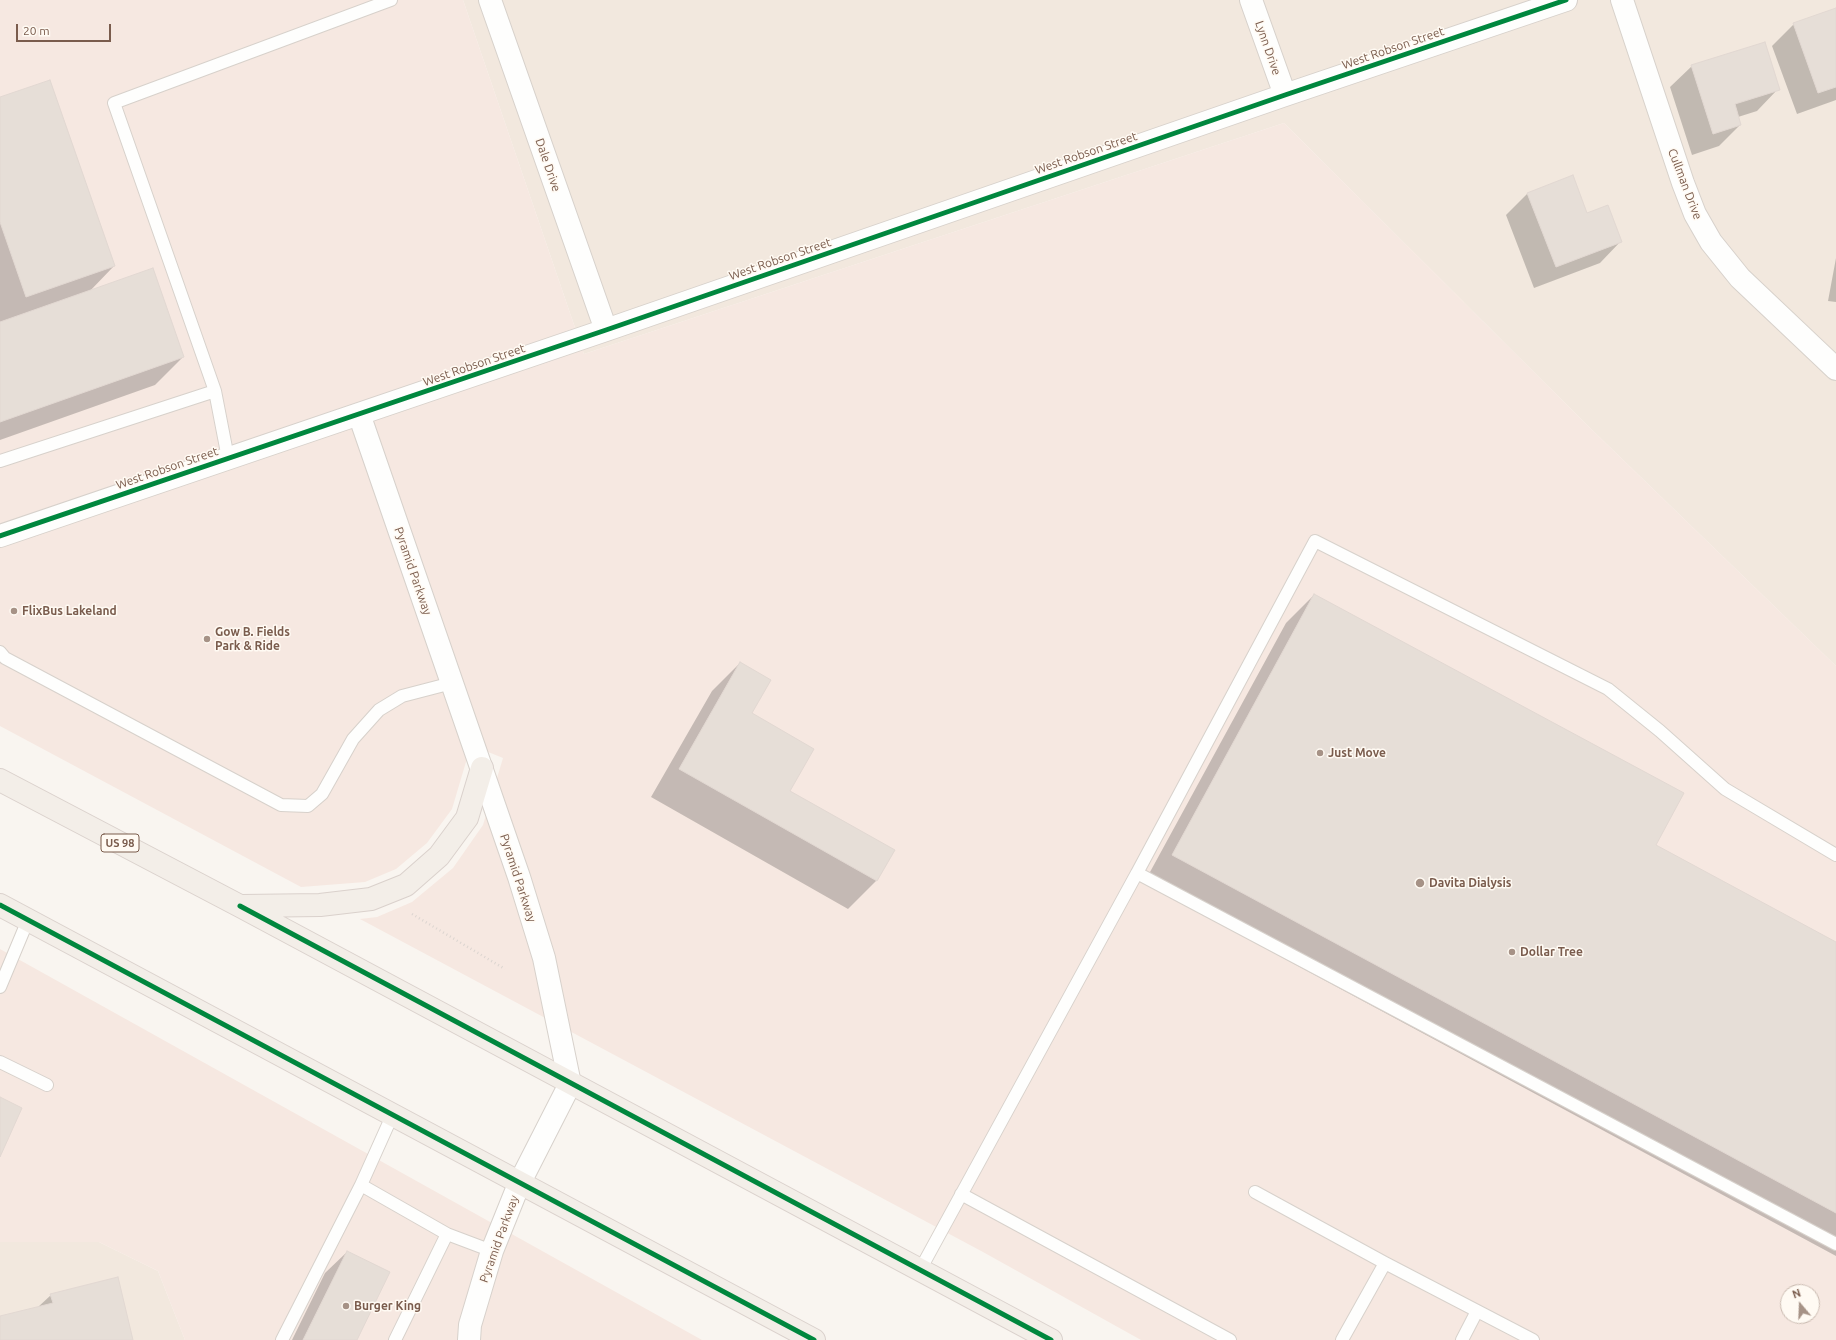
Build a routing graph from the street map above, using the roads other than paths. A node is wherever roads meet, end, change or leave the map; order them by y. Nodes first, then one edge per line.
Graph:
1 (391, 0) edge
2 (490, 0) edge
3 (1251, 0) edge
4 (1566, 0) edge
5 (1622, 0) edge
6 (1284, 95) junction
7 (606, 330) junction
8 (1836, 369) edge
9 (215, 391) junction
10 (359, 414) junction
11 (228, 458) junction
12 (0, 461) edge
13 (0, 536) edge
14 (0, 652) edge
15 (452, 683) junction
16 (482, 768) junction
17 (0, 780) edge
18 (1836, 855) edge
19 (1137, 873) junction
20 (0, 905) edge
21 (240, 906) junction
22 (28, 920) junction
23 (1, 980) edge
24 (0, 1062) edge
25 (570, 1084) junction
26 (48, 1085) dead end
27 (392, 1116) junction
28 (519, 1184) junction
29 (361, 1186) junction
30 (1255, 1192) dead end
31 (961, 1194) junction
32 (447, 1234) junction
33 (1836, 1244) edge
34 (492, 1251) junction
35 (1385, 1263) junction
36 (920, 1270) junction
37 (1477, 1311) junction
38 (282, 1340) edge
39 (395, 1340) edge
40 (469, 1340) edge
41 (814, 1340) edge
42 (1051, 1340) edge
43 (1230, 1340) edge
44 (1342, 1340) edge
45 (1462, 1340) edge
46 (1533, 1340) edge

1 - 9 lane
2 - 7 street, Dale Drive
3 - 6 street, Lynn Drive
4 - 6 street, West Robson Street
5 - 8 street, Cullman Drive
6 - 7 street, West Robson Street
7 - 10 street, West Robson Street
9 - 11 lane
9 - 12 lane
10 - 11 street, West Robson Street
10 - 15 street, Pyramid Parkway
11 - 13 street, West Robson Street
14 - 15 lane
15 - 16 street, Pyramid Parkway
16 - 21 main road
16 - 25 street, Pyramid Parkway
17 - 21 main road, US 98
18 - 19 lane
19 - 31 lane
19 - 33 lane
20 - 22 main road
21 - 25 main road, US 98
22 - 23 lane
22 - 27 main road
24 - 26 lane
25 - 28 street, Pyramid Parkway
25 - 36 main road, US 98
27 - 28 main road
27 - 29 lane
28 - 34 street, Pyramid Parkway
28 - 41 main road
29 - 32 lane
29 - 38 lane
30 - 35 lane
31 - 36 lane
31 - 43 lane
32 - 34 lane
32 - 39 lane
34 - 40 street, Pyramid Parkway
35 - 37 lane
35 - 44 lane
36 - 42 main road, US 98
37 - 45 lane
37 - 46 lane

